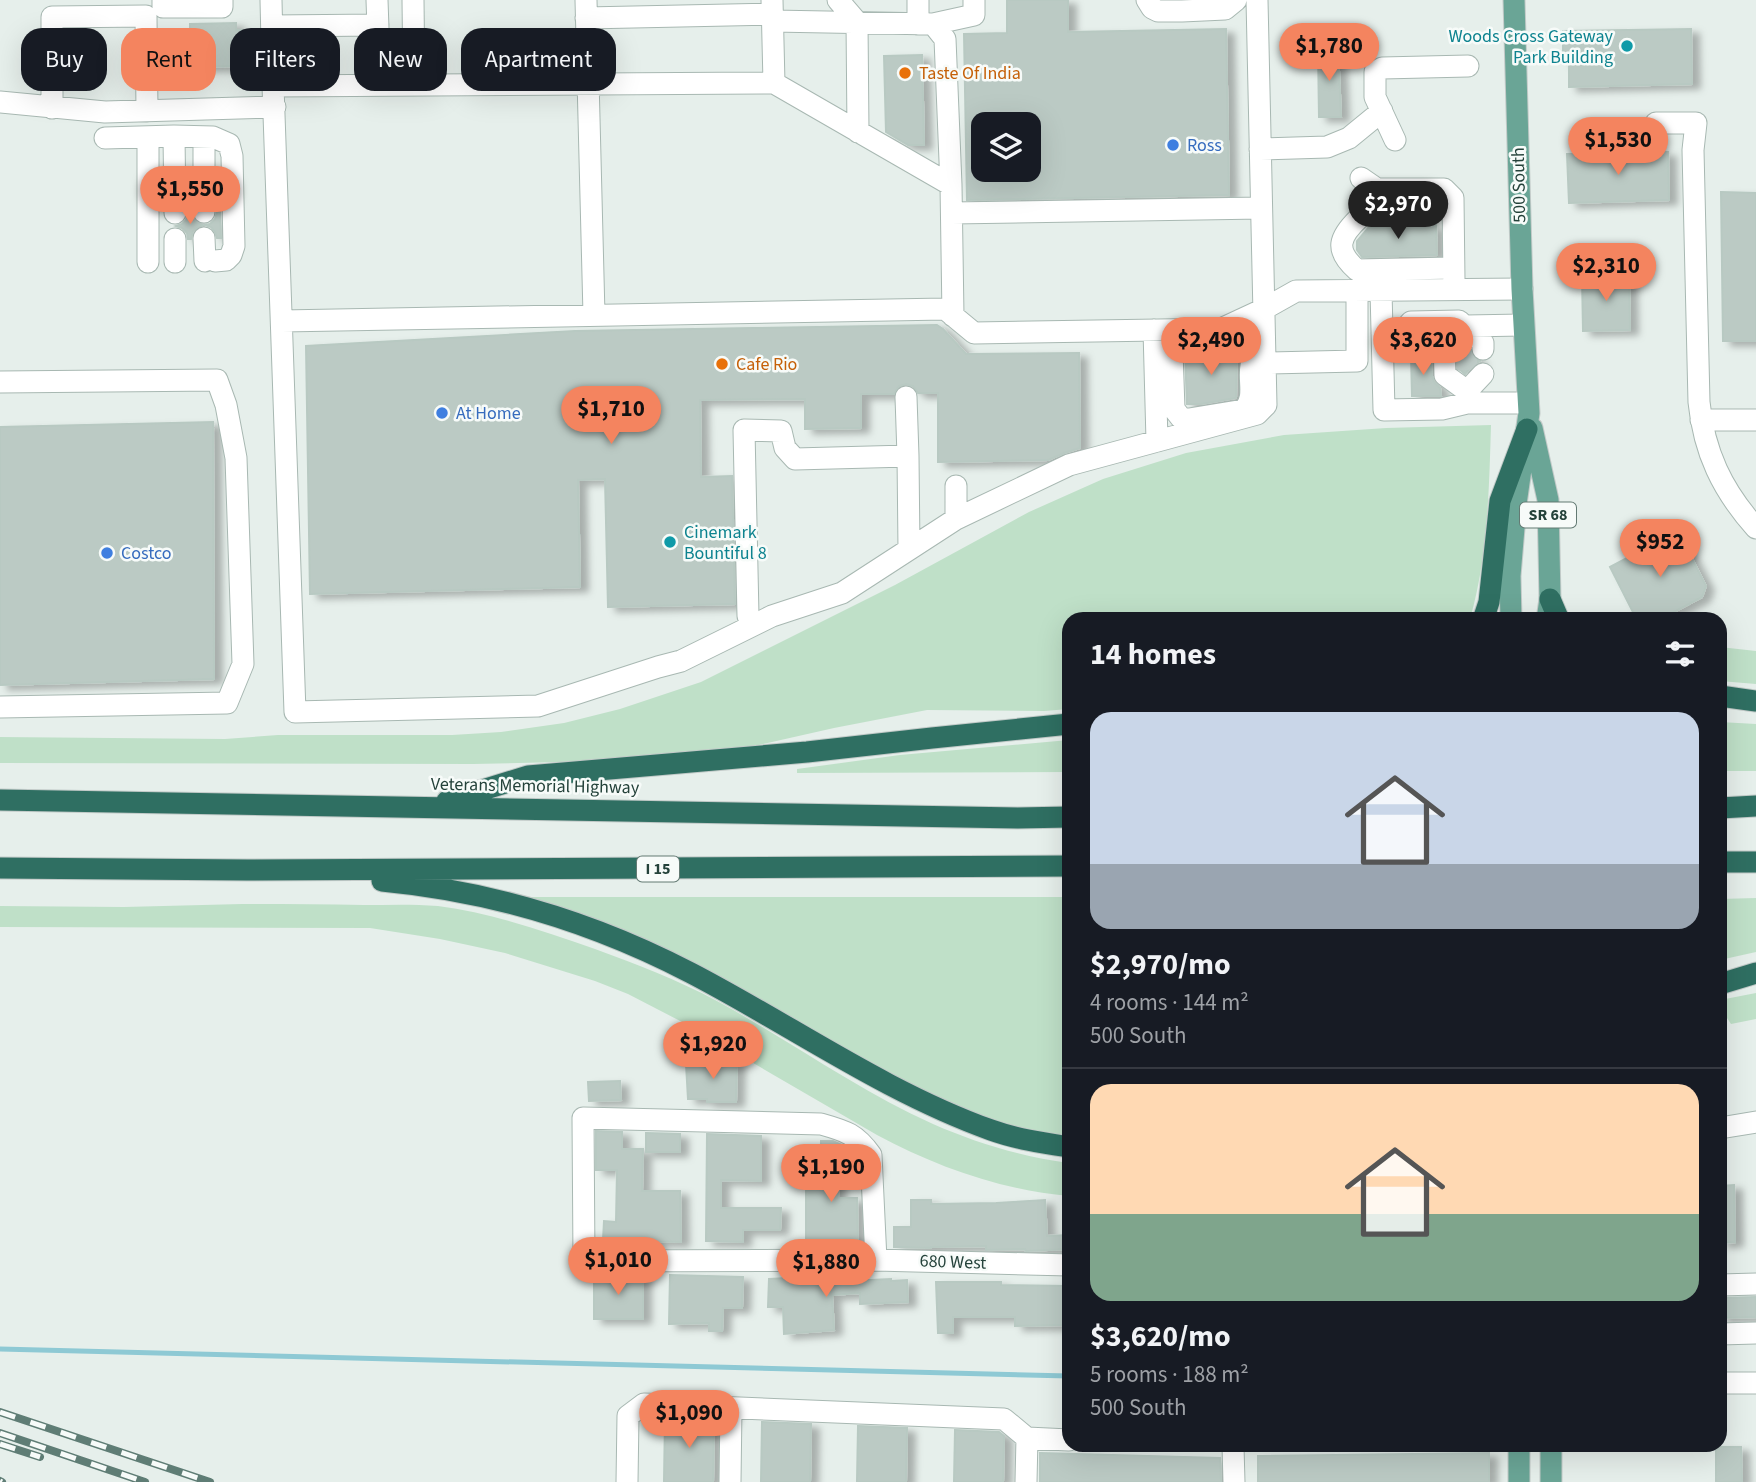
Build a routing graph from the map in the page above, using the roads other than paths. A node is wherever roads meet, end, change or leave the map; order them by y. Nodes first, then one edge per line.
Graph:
1 (163, 0) edge
2 (222, 0) edge
3 (271, 0) edge
4 (377, 0) edge
5 (413, 0) edge
6 (838, 0) edge
7 (918, 0) edge
8 (974, 0) edge
9 (1147, 0) edge
10 (1236, 0) edge
11 (1257, 0) edge
12 (1514, 0) edge
13 (586, 9) edge
14 (773, 11) edge
15 (857, 22) junction
16 (925, 24) junction
17 (378, 25) junction
18 (272, 26) junction
19 (378, 28) edge
20 (413, 28) edge
21 (586, 28) edge
22 (1468, 66) dead end
23 (774, 83) junction
24 (616, 85) edge
25 (354, 88) edge
26 (588, 91) edge
27 (274, 97) junction
28 (0, 102) edge
29 (52, 108) junction
30 (147, 111) junction
31 (1382, 111) junction
32 (1656, 123) dead end
33 (858, 132) junction
34 (174, 136) junction
35 (204, 136) junction
36 (148, 137) junction
37 (105, 138) dead end
38 (1395, 139) dead end
39 (1260, 149) junction
40 (951, 185) junction
41 (1261, 208) junction
42 (204, 212) dead end
43 (175, 213) dead end
44 (952, 213) junction
45 (204, 238) dead end
46 (175, 239) dead end
47 (148, 262) dead end
48 (175, 262) dead end
49 (1453, 268) junction
50 (1454, 289) junction
51 (1522, 289) junction
52 (1381, 290) junction
53 (1357, 291) junction
54 (1264, 309) junction
55 (594, 315) junction
56 (953, 316) junction
57 (282, 321) junction
58 (1523, 325) junction
59 (1466, 326) junction
60 (1392, 332) junction
61 (1154, 333) junction
62 (1264, 339) junction
63 (1475, 349) tunnel mouth
64 (1265, 363) junction
65 (0, 382) edge
66 (1471, 386) junction
67 (906, 397) dead end
68 (1528, 415) junction
69 (1701, 420) junction
70 (1756, 420) edge
71 (1157, 441) junction
72 (908, 456) junction
73 (956, 486) dead end
74 (956, 519) junction
75 (1756, 528) edge
76 (909, 549) junction
77 (1548, 609) edge
78 (1486, 612) edge
79 (1511, 612) edge
80 (748, 616) dead end
81 (1727, 697) edge
82 (1756, 701) edge
83 (0, 706) edge
84 (1062, 725) edge
85 (0, 800) edge
86 (1756, 806) edge
87 (428, 807) junction
88 (1727, 808) edge
89 (1062, 817) edge
90 (1727, 862) edge
91 (1756, 862) edge
92 (1062, 866) edge
93 (0, 868) edge
94 (247, 870) junction
95 (1756, 973) edge
96 (1727, 976) edge
97 (1727, 982) edge
98 (1756, 1122) edge
99 (1727, 1127) edge
100 (1062, 1146) edge
101 (876, 1260) junction
102 (1062, 1265) edge
103 (1756, 1284) edge
104 (1727, 1285) edge
105 (1756, 1333) edge
106 (1727, 1334) edge
107 (1727, 1383) edge
108 (1756, 1383) edge
109 (731, 1408) junction
110 (1027, 1438) junction
111 (1062, 1440) edge
112 (1234, 1452) edge
113 (1519, 1452) edge
114 (1551, 1452) edge
115 (627, 1482) edge
116 (730, 1482) edge
117 (1026, 1482) edge
118 (1234, 1482) edge
119 (1519, 1482) edge
120 (1551, 1482) edge

1 - 2 street
3 - 18 street
4 - 17 street
5 - 20 street
6 - 15 street
7 - 16 street
8 - 16 street
9 - 10 street
11 - 39 street
12 - 51 main road, 500 South / SR 68
13 - 14 street
13 - 21 street
14 - 15 street
14 - 23 street
15 - 16 street
15 - 33 street
16 - 40 street
17 - 18 street
17 - 19 street
18 - 27 street
22 - 31 street
23 - 24 street
23 - 33 street
25 - 27 street
26 - 55 street
27 - 30 street
27 - 57 street
28 - 29 street
29 - 30 street
29 - 30 street
31 - 38 street
31 - 39 street
32 - 69 street
33 - 40 street
34 - 35 street
34 - 36 street
34 - 43 street
35 - 42 street
35 - 45 street
36 - 37 street
36 - 47 street
39 - 41 street
40 - 44 street
41 - 44 street
41 - 54 street
44 - 56 street
46 - 48 street
49 - 49 street
49 - 50 street
50 - 51 street
50 - 52 street
51 - 58 main road, 500 South / SR 68
52 - 53 street
52 - 60 street
53 - 54 street
53 - 64 street
54 - 61 street
54 - 62 street
55 - 56 street
55 - 57 street
56 - 61 street
57 - 76 street
58 - 59 street
58 - 68 main road, 500 South / SR 68
59 - 60 street
59 - 63 street
60 - 66 street
60 - 66 street
61 - 62 street
61 - 71 street
62 - 64 street
64 - 71 street
65 - 83 street
66 - 68 street
67 - 72 street
68 - 77 main road, 500 South / SR 68
68 - 78 highway
68 - 79 main road, 500 South / SR 68
69 - 70 street
69 - 75 street
71 - 74 street
72 - 76 street
72 - 80 street
73 - 74 street
74 - 76 street
81 - 82 highway
84 - 87 highway
85 - 87 highway, Veterans Memorial Highway
86 - 88 highway
87 - 89 highway, Veterans Memorial Highway
90 - 91 highway
92 - 94 highway, I 15
93 - 94 highway, I 15
94 - 100 highway
95 - 96 highway
95 - 97 highway
98 - 99 street
101 - 101 street, 680 West
101 - 102 street, 680 West
103 - 104 street
105 - 106 street
107 - 108 street
109 - 110 street
109 - 115 street
109 - 116 street
110 - 111 street
110 - 117 street
112 - 118 street
113 - 119 main road
114 - 120 main road

